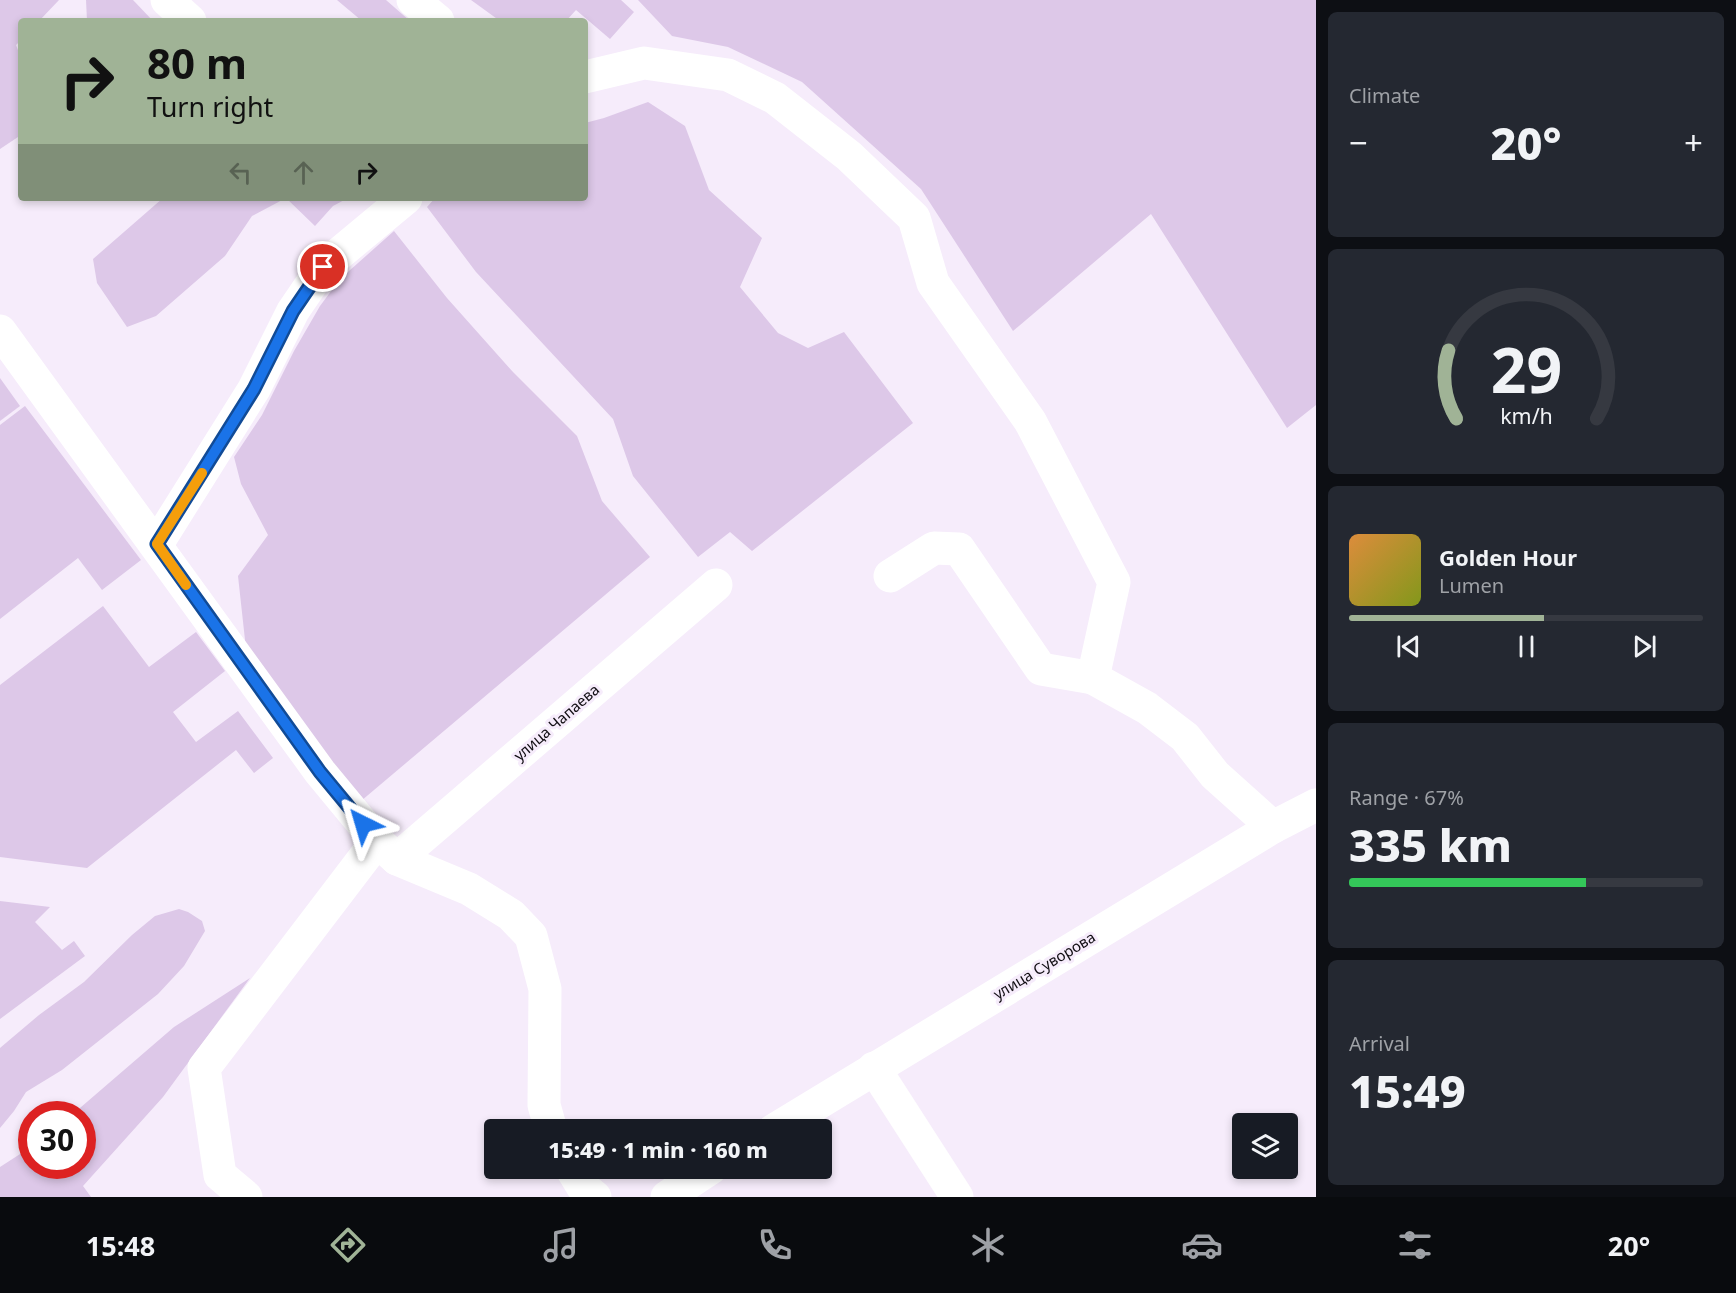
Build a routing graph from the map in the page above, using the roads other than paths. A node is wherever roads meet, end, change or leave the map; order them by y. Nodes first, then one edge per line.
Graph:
1 (166, 0) edge
2 (413, 0) edge
3 (187, 18) edge
4 (434, 18) edge
5 (588, 76) edge
6 (397, 201) edge
7 (0, 331) edge
8 (157, 544) junction
9 (890, 576) dead end
10 (716, 585) dead end
11 (1093, 678) junction
12 (1316, 806) edge
13 (1274, 827) junction
14 (387, 850) junction
15 (874, 1068) junction
16 (548, 1119) edge
17 (792, 1119) edge
18 (578, 1179) edge
19 (694, 1179) edge
20 (246, 1197) edge
21 (595, 1197) edge
22 (667, 1197) edge
23 (957, 1197) edge

1 - 3 street
2 - 4 street
5 - 11 street
6 - 8 street
7 - 8 street
8 - 14 street
9 - 11 street
10 - 14 street, улица Чапаева
11 - 13 street
12 - 13 street, улица Суворова
13 - 15 street, улица Суворова
14 - 16 street
14 - 20 street, улица Чапаева
15 - 17 street, улица Суворова
15 - 23 street
18 - 21 street
19 - 22 street

